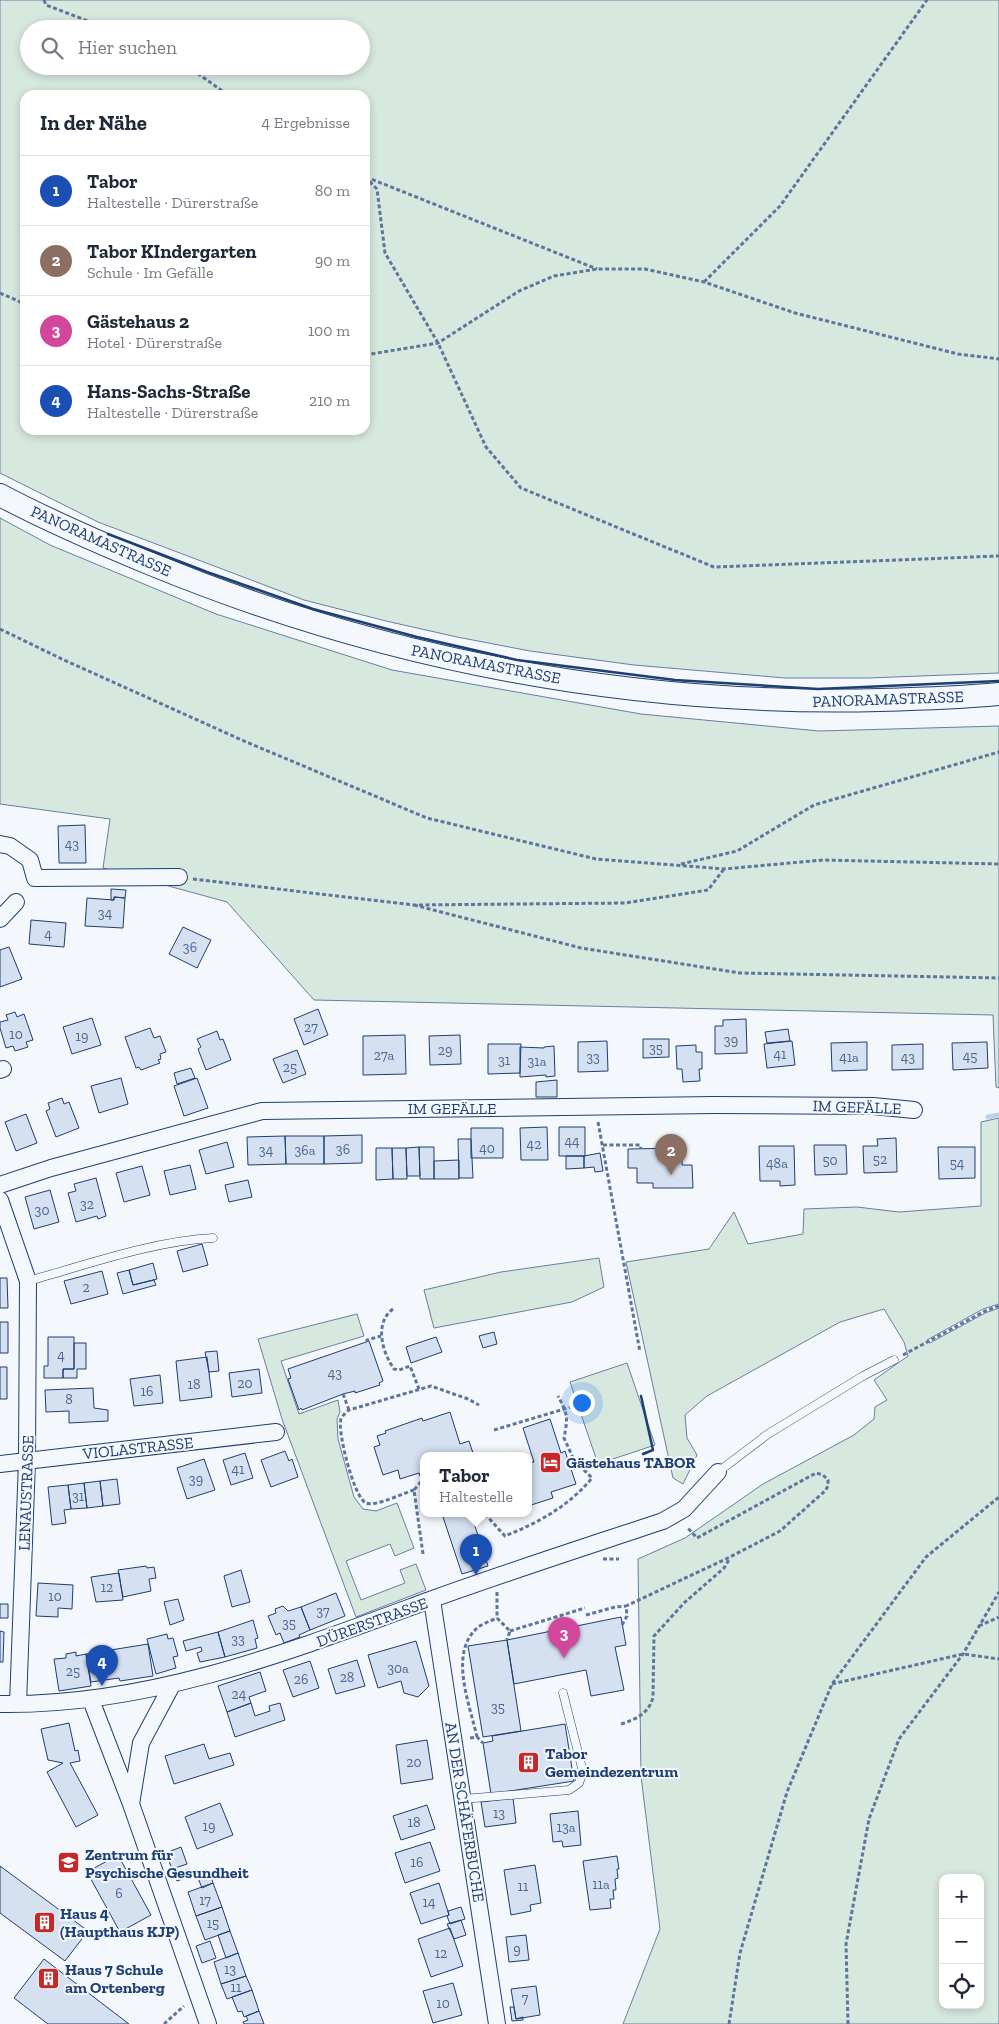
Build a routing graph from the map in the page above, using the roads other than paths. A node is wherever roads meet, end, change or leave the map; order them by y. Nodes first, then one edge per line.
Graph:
1 (0, 495) edge
2 (999, 694) edge
3 (0, 844) edge
4 (179, 877) road end
5 (16, 902) dead end
6 (0, 919) edge
7 (914, 1110) dead end
8 (0, 1185) edge
9 (0, 1200) edge
10 (213, 1238) dead end
11 (28, 1281) junction
12 (894, 1360) road end
13 (276, 1432) dead end
14 (27, 1461) junction
15 (0, 1464) edge
16 (718, 1472) joint
17 (432, 1600) junction
18 (172, 1685) junction
19 (563, 1693) dead end
20 (90, 1700) junction
21 (0, 1704) edge
22 (18, 1704) junction
23 (463, 1799) junction
24 (131, 1804) junction
25 (208, 2024) edge
26 (497, 2024) edge

1 - 2 main road, PANORAMASTRASSE
3 - 4 street
5 - 6 street
7 - 8 street, IM GEFÄLLE
9 - 11 street, LENAUSTRASSE
10 - 11 lane
11 - 14 street, LENAUSTRASSE
12 - 16 lane
13 - 14 street, VIOLASTRASSE
14 - 15 street, VIOLASTRASSE
14 - 22 street, LENAUSTRASSE
16 - 17 street, DÜRERSTRASSE
17 - 18 street, DÜRERSTRASSE
17 - 23 street, AN DER SCHÄFERBUCHE
18 - 20 street, DÜRERSTRASSE
18 - 24 street
19 - 23 lane
20 - 22 street, DÜRERSTRASSE
20 - 24 street
21 - 22 street, DÜRERSTRASSE
23 - 26 street, AN DER SCHÄFERBUCHE
24 - 25 street

